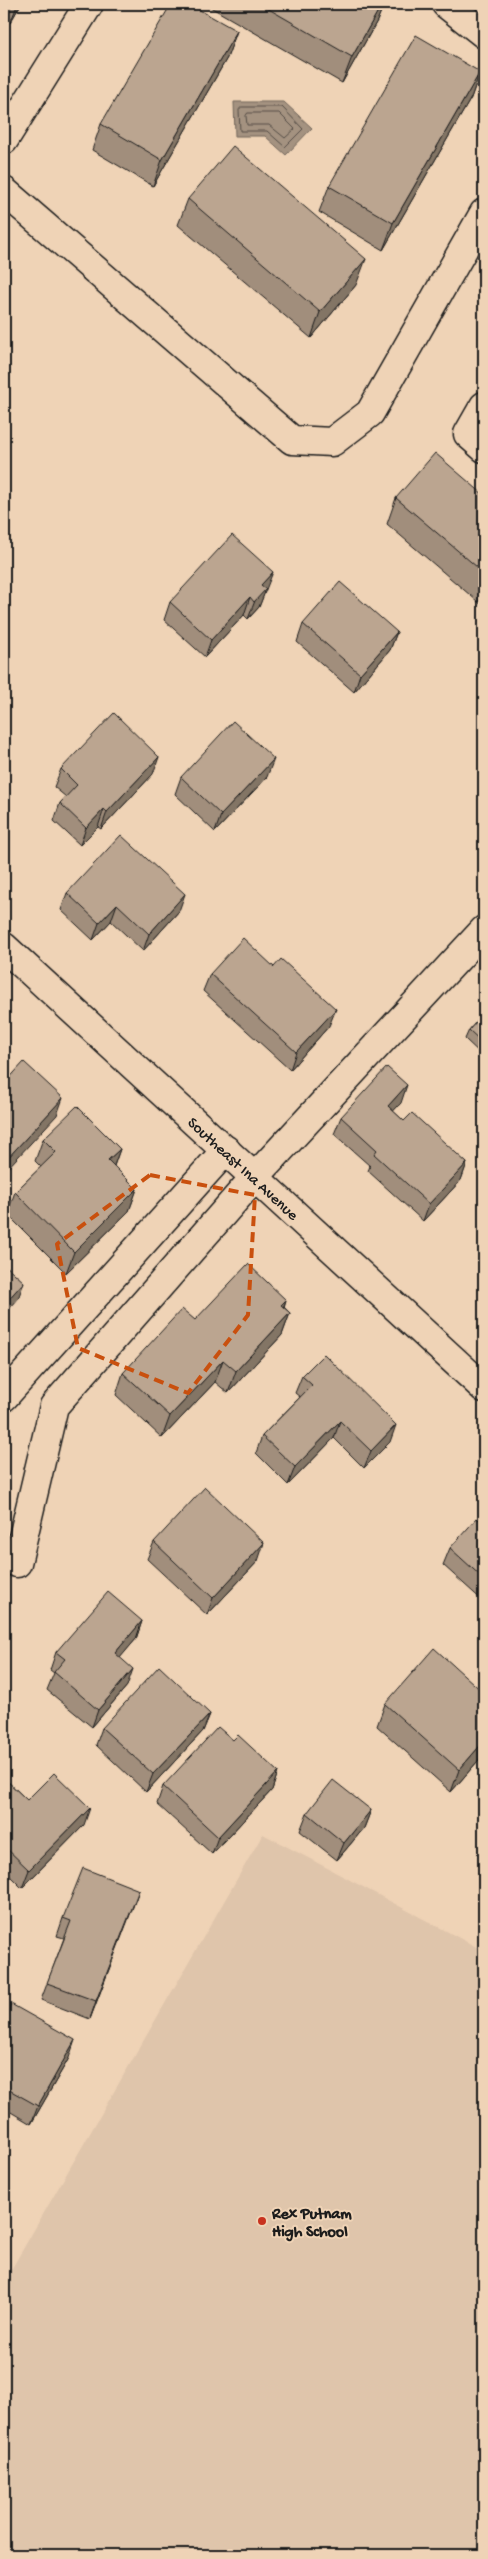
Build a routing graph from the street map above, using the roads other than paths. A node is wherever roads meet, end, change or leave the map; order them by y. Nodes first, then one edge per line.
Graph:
1 (90, 4) edge
2 (446, 4) edge
3 (484, 34) edge
4 (4, 140) edge
5 (4, 191) edge
6 (484, 213) edge
7 (484, 406) edge
8 (484, 448) edge
9 (484, 930) edge
10 (9, 962) edge
11 (226, 1150) junction
12 (255, 1177) junction
13 (484, 1388) edge
14 (4, 1397) edge
15 (17, 1563) dead end

1 - 4 street
2 - 3 street
5 - 6 street
7 - 8 street
9 - 12 street
10 - 11 street, Southeast Ina Avenue
11 - 12 street, Southeast Ina Avenue
11 - 14 street
12 - 13 street, Southeast Ina Avenue
12 - 15 street

